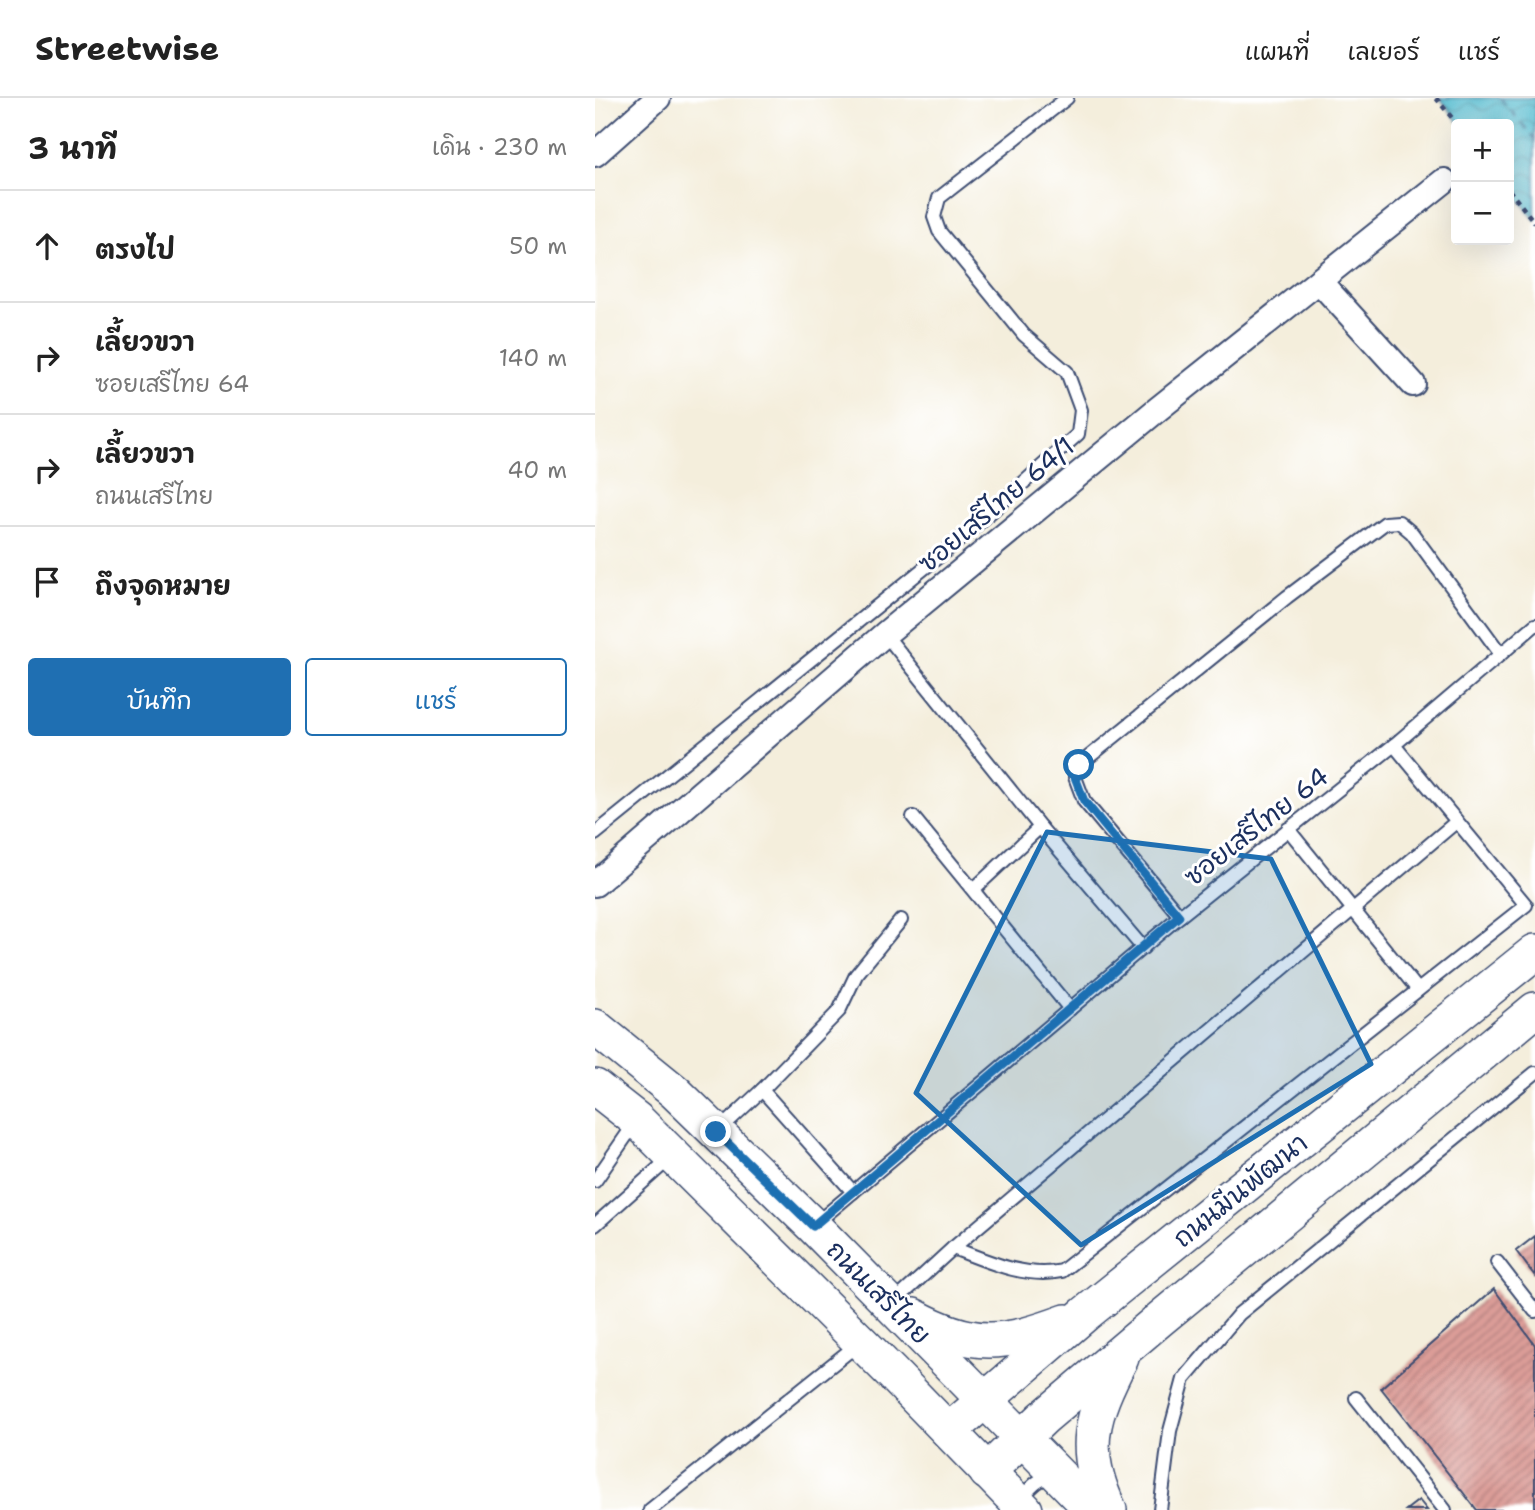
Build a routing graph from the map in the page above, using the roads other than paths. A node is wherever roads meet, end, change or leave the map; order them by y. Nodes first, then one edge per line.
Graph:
1 (659, 98) edge
2 (1067, 98) edge
3 (595, 154) edge
4 (1444, 181) dead end
5 (1319, 281) junction
6 (1413, 384) dead end
7 (1535, 625) edge
8 (885, 634) junction
9 (1500, 653) junction
10 (1394, 745) junction
11 (913, 817) dead end
12 (1456, 822) junction
13 (1040, 827) junction
14 (1288, 829) junction
15 (595, 834) edge
16 (595, 884) edge
17 (974, 889) junction
18 (1531, 901) edge
19 (1354, 909) junction
20 (1179, 916) junction
21 (901, 920) dead end
22 (1143, 948) junction
23 (1535, 952) edge
24 (1418, 990) junction
25 (1070, 1009) junction
26 (1535, 1010) edge
27 (595, 1027) edge
28 (1535, 1073) edge
29 (595, 1087) edge
30 (762, 1090) junction
31 (637, 1120) junction
32 (716, 1132) junction
33 (673, 1155) junction
34 (595, 1181) edge
35 (853, 1192) junction
36 (595, 1225) edge
37 (813, 1226) junction
38 (953, 1248) junction
39 (1497, 1262) dead end
40 (892, 1304) junction
41 (1535, 1311) edge
42 (1085, 1314) junction
43 (860, 1342) junction
44 (1125, 1349) junction
45 (1356, 1398) dead end
46 (987, 1401) junction
47 (949, 1432) junction
48 (1022, 1437) junction
49 (987, 1472) junction
50 (1062, 1477) junction
51 (1017, 1508) edge
52 (650, 1510) edge
53 (1093, 1510) edge
54 (1109, 1510) edge
55 (1160, 1510) edge
56 (1445, 1510) edge

1 - 3 street
2 - 15 lane
4 - 5 street, ซอยเสรีไทย 64/1
5 - 6 street
5 - 8 street, ซอยเสรีไทย 64/1
7 - 9 lane, ซอยเสรีไทย 64
8 - 13 lane
8 - 16 street, ซอยเสรีไทย 64/1
9 - 10 lane, ซอยเสรีไทย 64
9 - 20 lane
10 - 12 lane
10 - 14 lane, ซอยเสรีไทย 64
11 - 17 lane
12 - 18 lane
12 - 19 lane
13 - 17 lane
13 - 22 lane
14 - 19 lane
14 - 20 lane, ซอยเสรีไทย 64
17 - 25 lane
18 - 24 lane
19 - 24 lane
19 - 38 lane
20 - 22 lane, ซอยเสรีไทย 64
21 - 30 lane
22 - 25 lane, ซอยเสรีไทย 64
23 - 42 main road, ถนนมีนพัฒนา
24 - 38 lane
25 - 35 lane, ซอยเสรีไทย 64
26 - 44 main road, ถนนมีนพัฒนา
27 - 32 main road, ถนนเสรีไทย
28 - 55 lane
29 - 31 main road, ถนนเสรีไทย
30 - 32 lane
30 - 35 lane
31 - 33 main road, ถนนเสรีไทย
31 - 34 lane
32 - 37 main road, ถนนเสรีไทย
33 - 36 lane
33 - 43 main road, ถนนเสรีไทย
35 - 37 lane, ซอยเสรีไทย 64
37 - 40 main road, ถนนเสรีไทย
38 - 40 lane
39 - 41 lane
40 - 42 main road
40 - 46 main road, ถนนเสรีไทย
42 - 46 main road, ถนนมีนพัฒนา
43 - 47 main road, ถนนเสรีไทย
43 - 52 lane
44 - 48 main road, ถนนมีนพัฒนา
44 - 54 main road
45 - 56 lane
46 - 47 main road, ถนนมีนพัฒนา
46 - 48 main road, ถนนเสรีไทย
47 - 49 main road, ถนนเสรีไทย
48 - 49 main road, ถนนมีนพัฒนา
48 - 50 main road, ถนนเสรีไทย
49 - 51 main road, ถนนเสรีไทย
50 - 51 lane
50 - 53 main road, ถนนเสรีไทย

